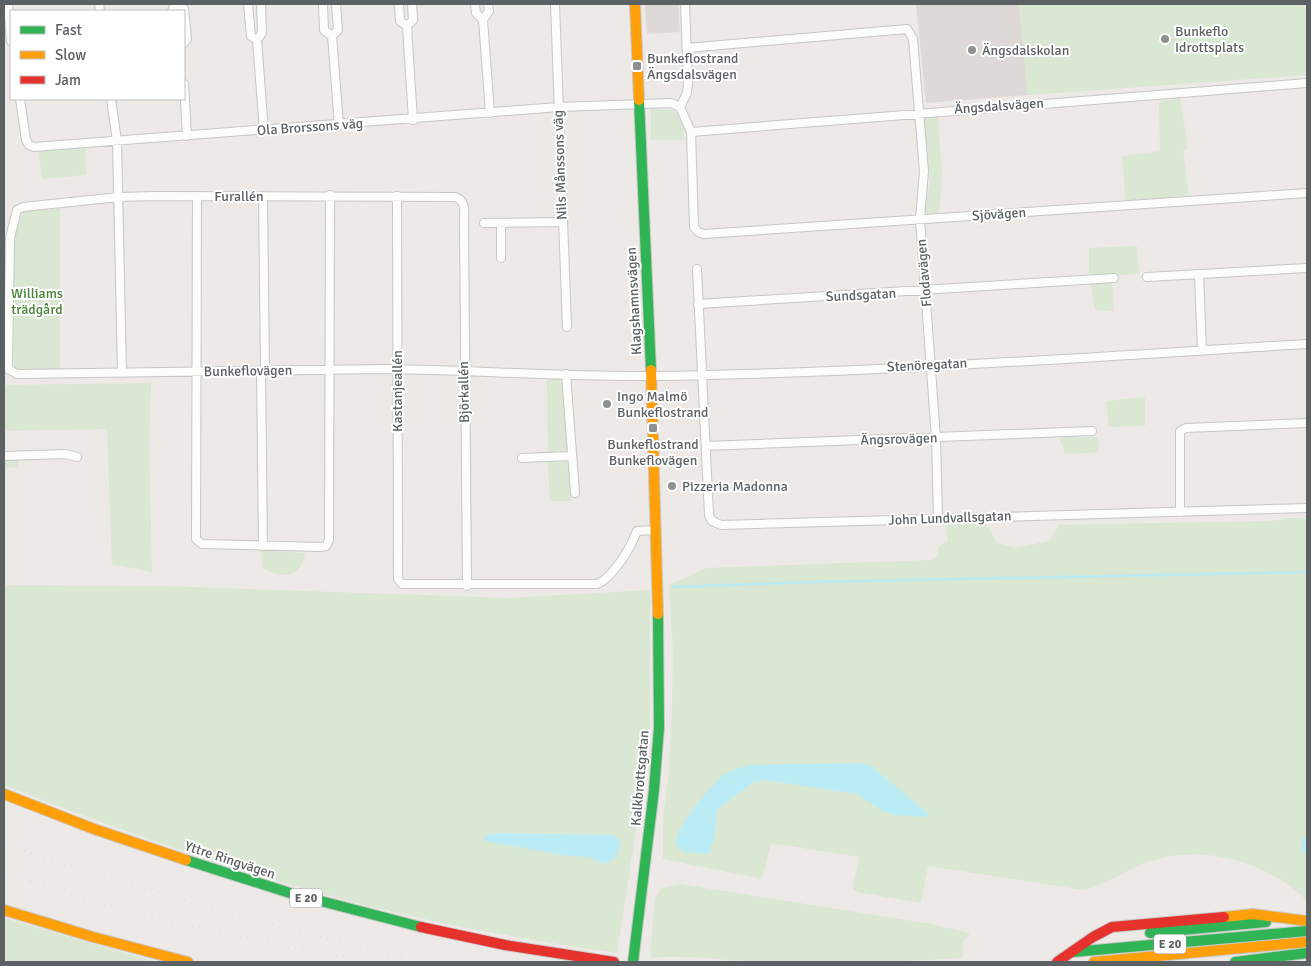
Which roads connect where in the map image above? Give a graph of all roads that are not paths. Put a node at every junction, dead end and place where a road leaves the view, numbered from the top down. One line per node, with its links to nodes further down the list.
1 (8, 4): 18 (street)
2 (248, 4): 20 (street)
3 (260, 4): 20 (street)
4 (323, 4): 19 (street)
5 (336, 4): 19 (street)
6 (399, 4): 17 (street)
7 (412, 4): 17 (street)
8 (475, 4): 16 (street)
9 (488, 4): 16 (street)
10 (555, 4): 29 (street, Nils Månssons väg)
11 (635, 4): 27 (main road, Klagshamnsvägen)
12 (685, 4): 22 (street)
13 (172, 10): 14 (street)
14 (184, 10)
15 (185, 19): 21 (street)
16 (483, 20): 31 (street)
17 (407, 26): 32 (street)
18 (10, 29)
19 (332, 36): 33 (street)
20 (257, 40): 34 (street)
21 (185, 42)
22 (687, 48): 28 (street); 30 (street, Flodavägen)
23 (1307, 83): 30 (street, Ängsdalsvägen)
24 (20, 100): 37 (street, Ola Brorssons väg)
25 (111, 100): 37 (street)
26 (185, 100): 36 (street)
27 (638, 103): 28 (street, Ola Brorssons väg); 29 (street, Ola Brorssons väg); 70 (main road, Klagshamnsvägen)
28 (680, 106): 35 (street)
29 (558, 108): 31 (street, Ola Brorssons väg); 47 (street, Nils Månssons väg)
30 (918, 112): 35 (street, Ängsdalsvägen); 46 (street, Flodavägen)
31 (490, 113): 32 (street, Ola Brorssons väg)
32 (413, 120): 33 (street, Ola Brorssons väg)
33 (339, 125): 34 (street, Ola Brorssons väg)
34 (264, 131): 36 (street, Ola Brorssons väg)
35 (691, 132): 46 (street, Sjövägen)
36 (187, 136): 37 (street, Ola Brorssons väg)
37 (117, 141): 43 (street)
38 (1307, 193): 46 (street, Sjövägen)
39 (197, 196): 40 (street, Furallén); 43 (street, Furallén); 65 (street)
40 (263, 196): 41 (street, Furallén); 64 (street)
41 (330, 196): 42 (street, Furallén); 62 (street)
42 (397, 196): 44 (street, Furallén); 63 (street, Kastanjeallén)
43 (119, 197): 45 (street, Furallén); 67 (street)
44 (461, 199): 66 (street, Björkallén)
45 (17, 210): 67 (street, Bunkeflovägen)
46 (920, 219): 56 (street, Flodavägen)
47 (562, 222): 49 (street); 58 (street, Nils Månssons väg)
48 (484, 223): 49 (street)
49 (501, 223): 50 (street)
50 (501, 258)
51 (1307, 268): 53 (street)
52 (697, 269): 57 (street)
53 (1199, 275): 54 (street); 60 (street)
54 (1147, 277)
55 (1114, 278): 56 (street, Sundsgatan)
56 (926, 292): 57 (street, Sundsgatan); 61 (street, Flodavägen)
57 (698, 304): 69 (street)
58 (567, 327)
59 (1307, 344): 60 (street, Stenöregatan)
60 (1202, 350): 61 (street, Stenöregatan)
61 (932, 365): 69 (street, Stenöregatan); 73 (street, Flodavägen)
62 (330, 369): 63 (street, Bunkeflovägen); 64 (street, Bunkeflovägen); 84 (street)
63 (397, 370): 66 (street, Bunkeflovägen); 85 (street, Kastanjeallén)
64 (263, 371): 65 (street, Bunkeflovägen); 84 (street)
65 (197, 372): 67 (street, Bunkeflovägen); 84 (street)
66 (464, 372): 68 (street, Bunkeflovägen); 85 (street, Björkallén)
67 (122, 373)
68 (566, 374): 70 (street, Bunkeflovägen); 76 (street)
69 (703, 375): 70 (street, Stenöregatan); 74 (street)
70 (651, 376): 83 (main road, Klagshamnsvägen)
71 (1307, 423): 81 (street)
72 (1092, 432): 73 (street, Ängsrovägen)
73 (936, 438): 74 (street, Ängsrovägen); 82 (street, Flodavägen)
74 (706, 446): 82 (street, John Lundvallsgatan)
75 (4, 456): 77 (street)
76 (571, 456): 78 (street); 79 (street)
77 (77, 457)
78 (522, 458)
79 (574, 492)
80 (1307, 508): 81 (street, John Lundvallsgatan)
81 (1180, 512): 82 (street, John Lundvallsgatan)
82 (938, 519)
83 (656, 530): 85 (street); 86 (main road, Klagshamnsvägen)
84 (263, 546)
85 (467, 586)
86 (658, 596): 103 (main road, Kalkbrottsgatan)
87 (4, 794): 102 (main road, Yttre Ringvägen / E 20)
88 (4, 910): 101 (main road)
89 (1307, 921): 94 (main road, E 20)
90 (1307, 926): 94 (main road, E 20)
91 (1307, 931): 96 (main road, E 20)
92 (1307, 937): 96 (main road, E 20)
93 (1307, 942): 99 (main road, E 20)
94 (1084, 944): 97 (main road, E 20)
95 (1307, 947): 106 (main road, E 20)
96 (1154, 948): 97 (main road, E 20); 99 (main road, E 20)
97 (1073, 952): 104 (main road, E 20)
98 (1307, 953): 107 (main road)
99 (1138, 958): 105 (main road, E 20)
100 (1307, 959): 108 (main road)
101 (188, 962)
102 (614, 962)
103 (633, 962)
104 (1058, 962)
105 (1094, 962)
106 (1168, 962)
107 (1234, 962)
108 (1283, 962)

